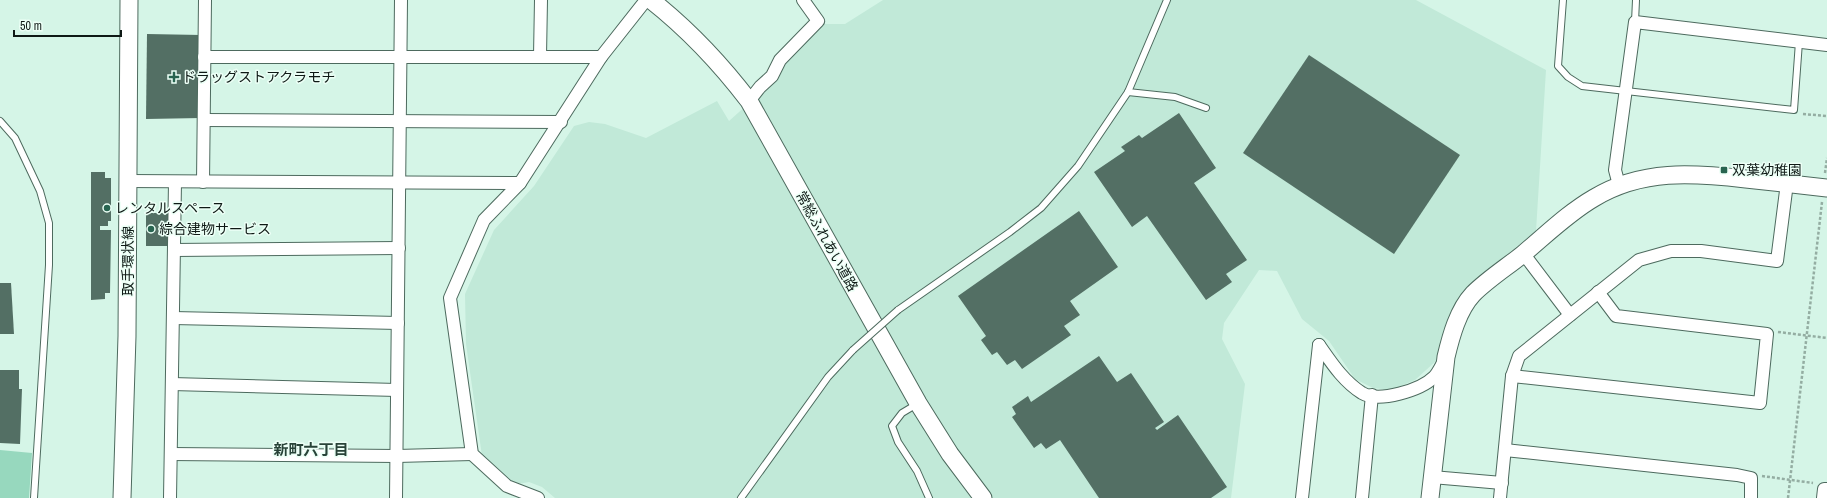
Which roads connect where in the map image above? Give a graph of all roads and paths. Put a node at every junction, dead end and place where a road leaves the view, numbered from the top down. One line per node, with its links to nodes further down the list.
1 (129, 0): 29 (street, 取手環状線)
2 (205, 0): 15 (street)
3 (401, 0): 17 (street)
4 (541, 0): 14 (street)
5 (646, 0): 16 (street)
6 (651, 0): 20 (street, 常総ふれあい道路)
7 (804, 0): 20 (street)
8 (1166, 0): 19 (lane)
9 (1563, 0): 18 (lane)
10 (1636, 0): 11 (lane)
11 (1634, 22): 12 (street); 18 (street)
12 (1799, 42): 13 (street); 18 (lane)
13 (1827, 45)
14 (540, 56): 16 (street); 17 (street)
15 (204, 57): 17 (street); 24 (street)
16 (601, 57): 27 (street)
17 (400, 58): 26 (street)
18 (1626, 91): 35 (street)
19 (1128, 92): 21 (lane); 69 (lane, bridge)
20 (749, 101): 52 (street, 常総ふれあい道路)
21 (1206, 108)
22 (1803, 114): 23 (path)
23 (1827, 116)
24 (204, 120): 26 (street); 31 (street)
25 (0, 121): 64 (lane)
26 (400, 121): 27 (street); 33 (street)
27 (560, 122): 34 (street)
28 (1827, 158): 36 (path)
29 (128, 181): 30 (street); 65 (street, 取手環状線)
30 (175, 182): 31 (street); 38 (street)
31 (203, 182): 33 (street)
32 (1787, 183): 35 (street); 36 (street); 40 (street)
33 (399, 184): 34 (street); 37 (street)
34 (520, 184): 55 (street)
35 (1619, 185): 39 (street)
36 (1825, 188): 45 (path)
37 (399, 248): 38 (street); 43 (street)
38 (174, 250): 42 (street)
39 (1523, 253): 41 (street); 47 (street)
40 (1598, 292): 41 (street); 48 (street)
41 (1570, 315): 48 (street)
42 (173, 318): 43 (street); 49 (street)
43 (398, 323): 50 (street)
44 (1778, 332): 45 (path)
45 (1806, 336): 46 (path); 59 (path)
46 (1827, 338)
47 (1446, 357): 51 (street); 58 (street)
48 (1512, 376): 53 (street)
49 (172, 384): 50 (street); 54 (street)
50 (397, 390): 56 (street)
51 (1372, 395): 72 (street); 73 (street)
52 (918, 403): 70 (lane); 71 (street, 常総ふれあい道路)
53 (1505, 450): 60 (street); 76 (street)
54 (171, 454): 56 (street); 66 (street)
55 (472, 454): 56 (street); 63 (street)
56 (397, 456): 67 (street)
57 (1760, 476): 59 (path)
58 (1432, 477): 60 (street); 74 (street)
59 (1790, 480): 61 (path); 77 (path)
60 (1502, 483): 75 (street)
61 (1813, 483)
62 (1827, 489): 78 (street)
63 (508, 492): 68 (street)
64 (34, 498)
65 (122, 498)
66 (170, 498)
67 (396, 498)
68 (538, 498)
69 (740, 498)
70 (929, 498)
71 (983, 498)
72 (1302, 498)
73 (1362, 498)
74 (1430, 498)
75 (1500, 498)
76 (1750, 498)
77 (1788, 498)
78 (1823, 498)

